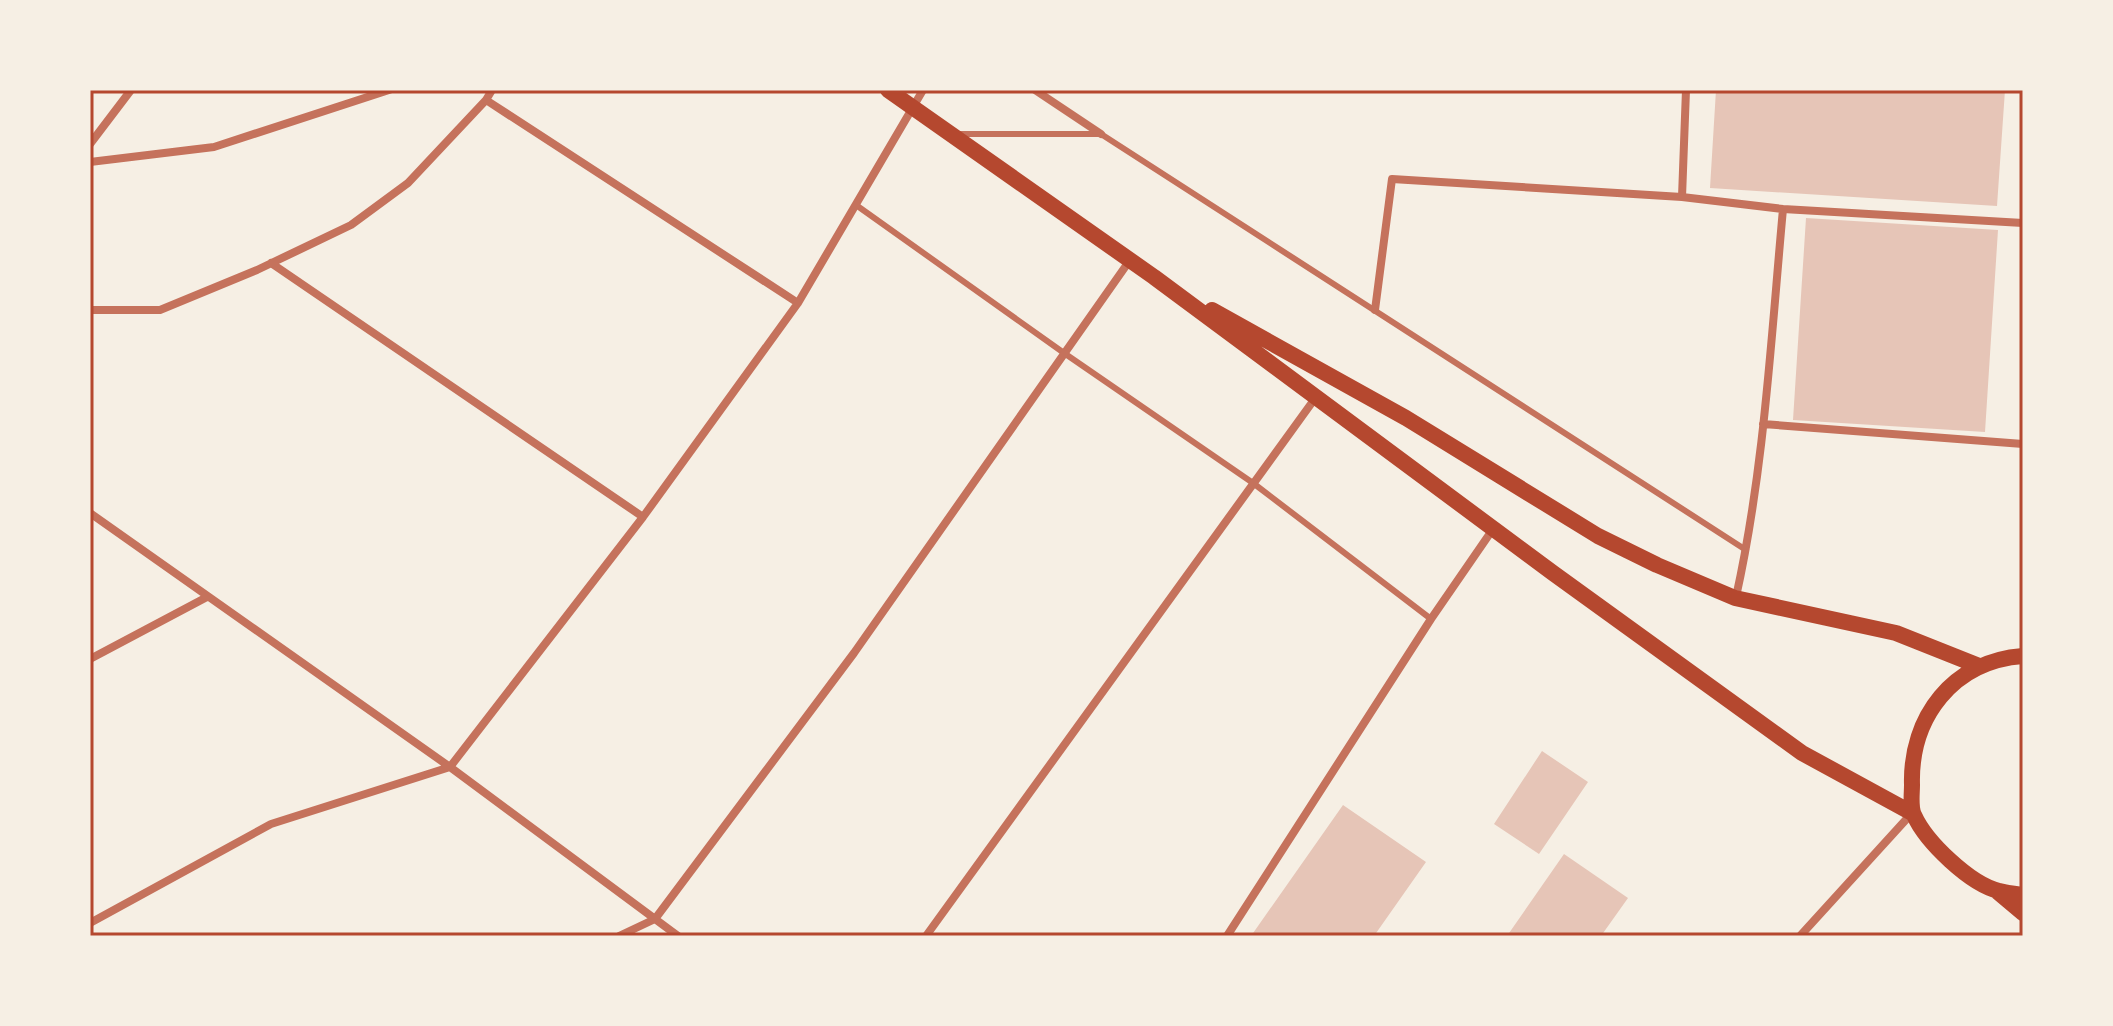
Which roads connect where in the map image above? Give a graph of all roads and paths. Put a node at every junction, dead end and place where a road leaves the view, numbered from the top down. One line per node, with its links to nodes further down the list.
1 (131, 90): 12 (street)
2 (389, 90): 13 (street)
3 (492, 90): 8 (street)
4 (888, 90): 9 (main road)
5 (923, 90): 9 (street)
6 (1035, 90): 11 (street)
7 (1686, 90): 14 (street)
8 (486, 100): 19 (street); 21 (street)
9 (912, 107): 10 (main road); 15 (street)
10 (948, 134): 11 (lane); 18 (main road)
11 (1101, 134): 23 (lane)
12 (90, 144)
13 (90, 162)
14 (1682, 197): 16 (street); 23 (street)
15 (856, 205): 21 (street); 24 (lane)
16 (1783, 209): 17 (street); 26 (street)
17 (2023, 223)
18 (1130, 260): 20 (main road); 24 (street)
19 (271, 263): 22 (street); 30 (street)
20 (1154, 277): 25 (main road); 34 (main road)
21 (798, 303): 30 (street)
22 (90, 310)
23 (1375, 310): 32 (lane)
24 (1064, 353): 28 (lane); 44 (street)
25 (1316, 397): 28 (street); 31 (main road)
26 (1763, 424): 27 (street); 32 (street)
27 (2023, 444)
28 (1253, 483): 35 (lane); 48 (street)
29 (90, 513): 33 (street)
30 (643, 517): 39 (street)
31 (1493, 529): 35 (street); 40 (main road)
32 (1746, 550): 34 (street)
33 (207, 597): 37 (street); 39 (street)
34 (1735, 598): 38 (main road)
35 (1431, 619): 49 (street)
36 (2023, 656): 38 (main road)
37 (90, 659)
38 (1979, 666): 40 (main road)
39 (450, 767): 44 (street); 45 (street)
40 (1912, 813): 41 (main road); 50 (street)
41 (1997, 891): 42 (main road); 43 (main road)
42 (2023, 895)
43 (2023, 913)
44 (655, 919): 46 (street); 47 (street)
45 (90, 923)
46 (619, 936)
47 (678, 936)
48 (926, 936)
49 (1227, 936)
50 (1800, 936)

